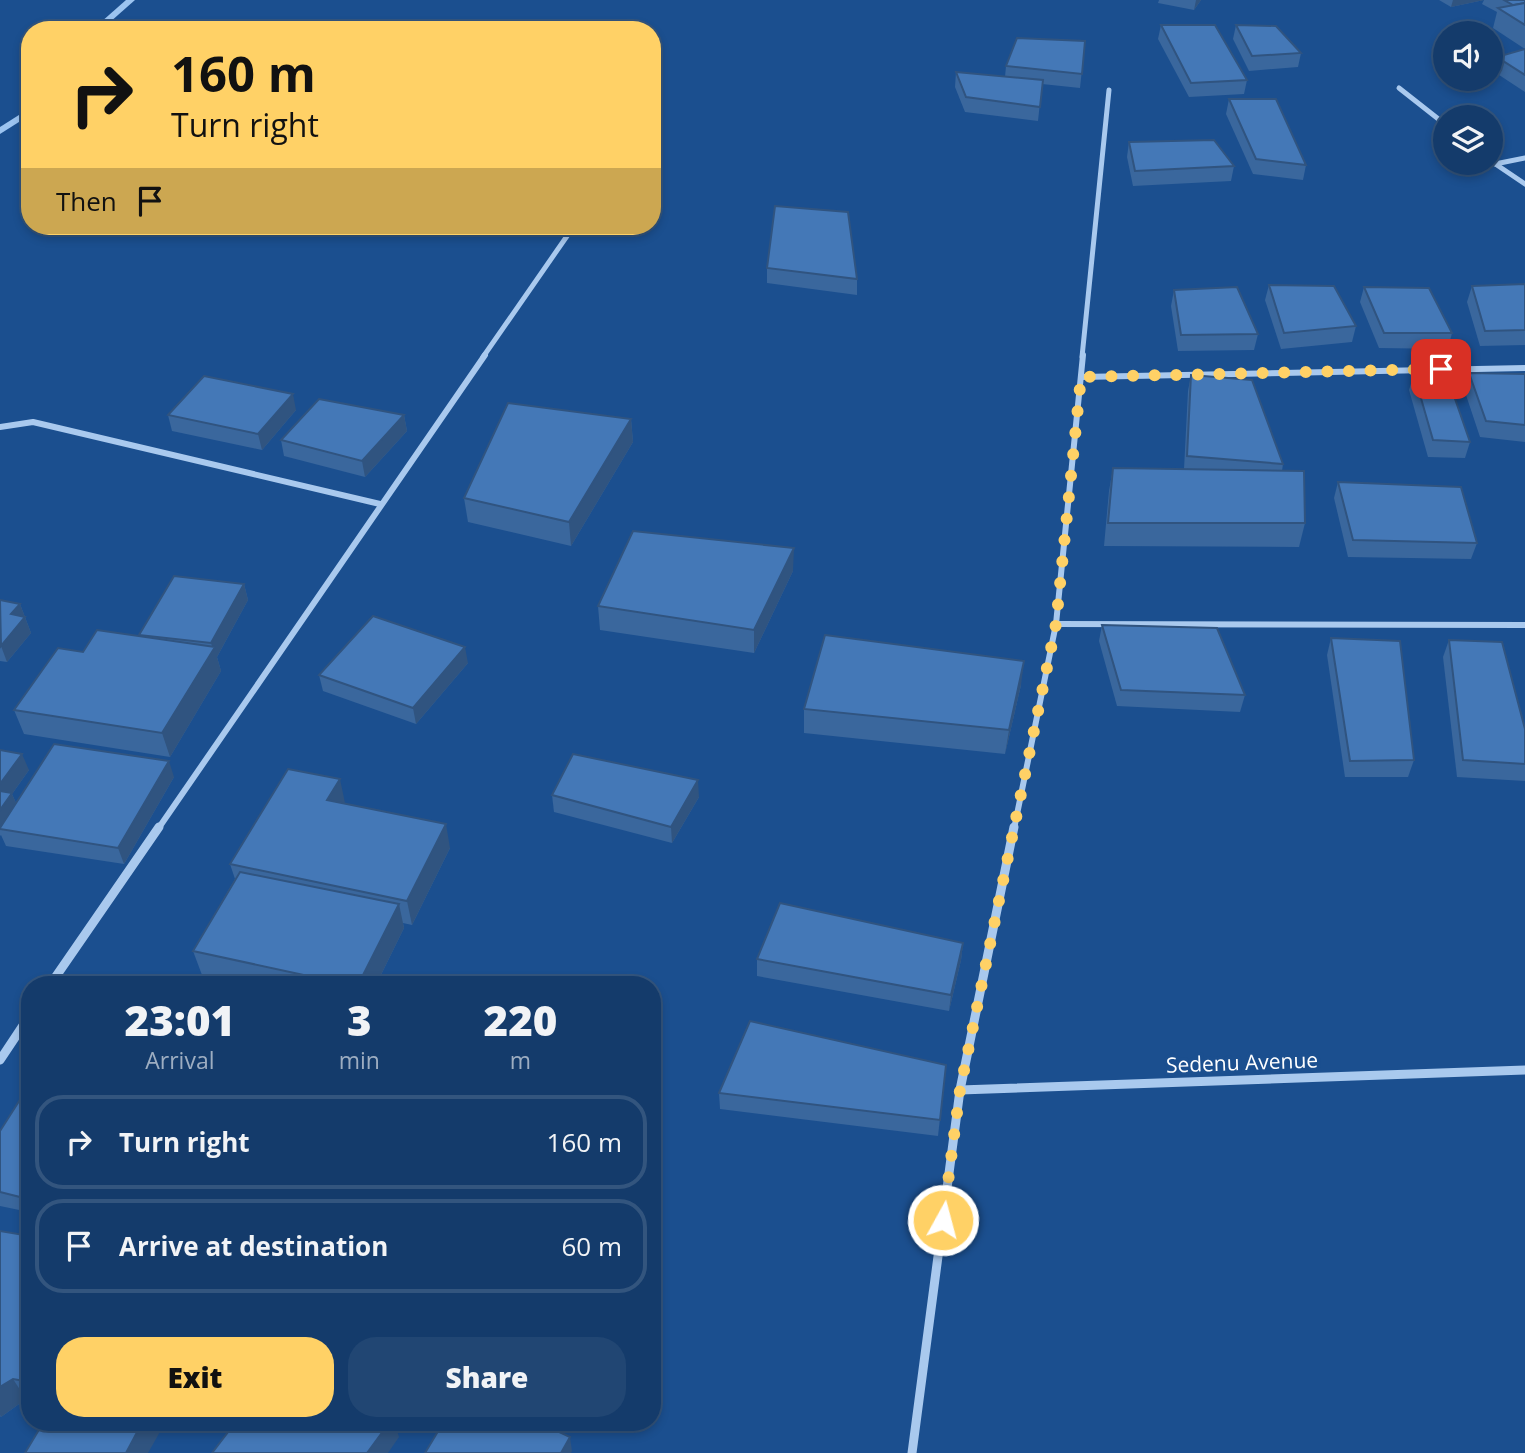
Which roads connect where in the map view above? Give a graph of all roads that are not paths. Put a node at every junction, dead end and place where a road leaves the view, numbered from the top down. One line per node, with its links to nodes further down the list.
1 (1399, 88): 3 (street)
2 (1109, 90): 10 (street)
3 (1433, 115)
4 (1525, 158): 5 (street)
5 (1503, 161)
6 (1503, 169): 7 (street)
7 (1525, 184)
8 (568, 235): 12 (street)
9 (1525, 368): 10 (street)
10 (1081, 377): 13 (street)
11 (0, 426): 12 (street)
12 (380, 504): 15 (street)
13 (1056, 624): 14 (street); 19 (street)
14 (1525, 625)
15 (56, 976)
16 (21, 1028): 17 (street)
17 (0, 1060)
18 (1525, 1070): 19 (street, Sedenu Avenue)
19 (960, 1090): 20 (street)
20 (912, 1453)

